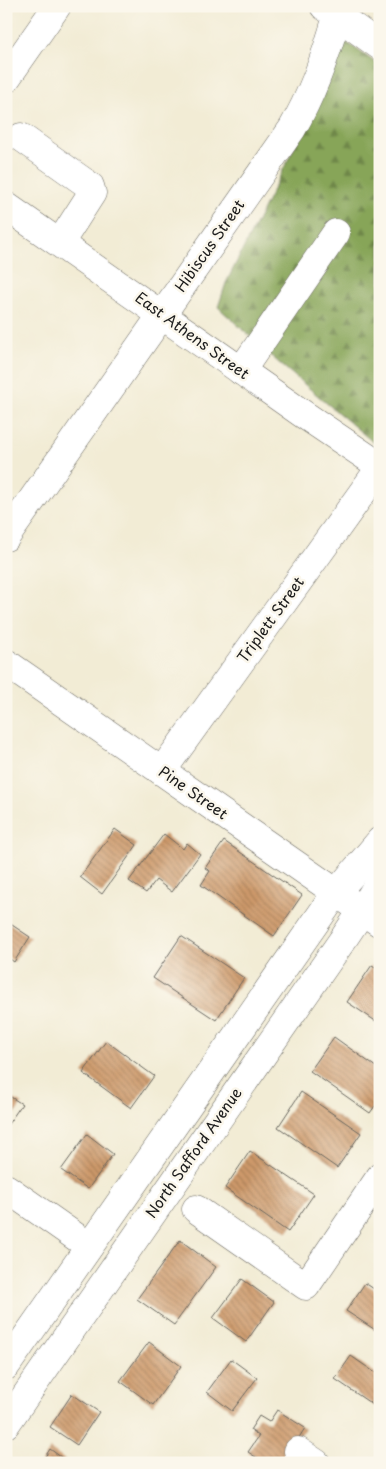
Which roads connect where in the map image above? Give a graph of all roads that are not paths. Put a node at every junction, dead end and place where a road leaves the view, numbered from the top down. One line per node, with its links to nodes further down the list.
1 (57, 6): 4 (street)
2 (330, 11): 3 (street); 9 (street, Hibiscus Street)
3 (380, 46)
4 (6, 80)
5 (21, 137): 8 (street)
6 (6, 206): 8 (street, East Athens Street)
7 (336, 233): 10 (street)
8 (60, 243): 9 (street, East Athens Street)
9 (162, 314): 10 (street, East Athens Street); 12 (street, Hibiscus Street)
10 (240, 371): 11 (street, East Athens Street)
11 (380, 467): 14 (street, Triplett Street)
12 (6, 537)
13 (6, 663): 14 (street, Pine Street)
14 (162, 771): 17 (street, Pine Street)
15 (380, 841): 17 (street)
16 (380, 880): 18 (street, North Safford Avenue)
17 (336, 893): 18 (street, Pine Street); 22 (street)
18 (371, 917): 24 (street, North Safford Avenue)
19 (380, 1177): 21 (street)
20 (6, 1188): 22 (street)
21 (196, 1210)
22 (89, 1246): 23 (street)
23 (6, 1366)
24 (6, 1424)

